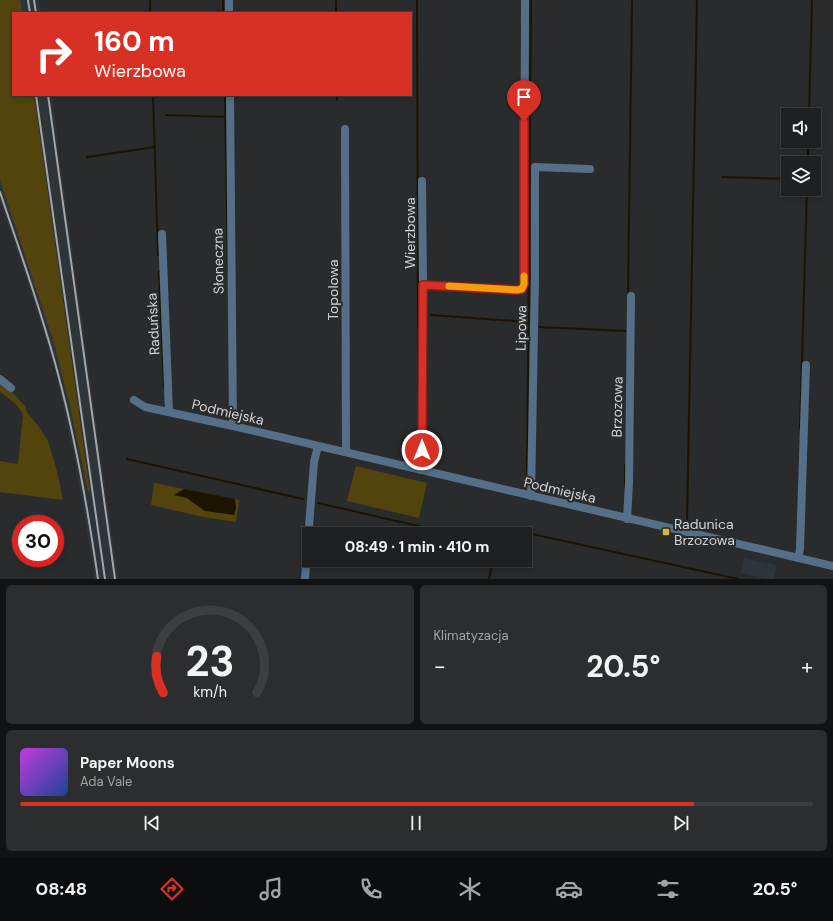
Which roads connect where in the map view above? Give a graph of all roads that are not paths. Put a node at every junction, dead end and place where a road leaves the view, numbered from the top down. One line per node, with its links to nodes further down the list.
1 (229, 0): 3 (street)
2 (525, 0): 9 (street, Wierzbowa)
3 (229, 12)
4 (230, 96): 16 (street, Słoneczna)
5 (345, 129): 18 (street, Topolowa)
6 (590, 169): 20 (street, Lipowa)
7 (422, 181): 9 (street, Wierzbowa)
8 (162, 234): 15 (street, Raduńska)
9 (423, 285): 19 (street, Wierzbowa)
10 (631, 296): 21 (street, Brzozowa)
11 (806, 365): 22 (street)
12 (0, 379): 13 (street)
13 (11, 388)
14 (134, 400): 15 (street, Podmiejska)
15 (169, 412): 16 (street, Podmiejska)
16 (233, 426): 17 (street, Podmiejska)
17 (318, 446): 18 (street, Podmiejska); 24 (street)
18 (346, 452): 19 (street, Podmiejska)
19 (421, 470): 20 (street, Podmiejska)
20 (531, 496): 21 (street, Podmiejska)
21 (628, 519): 22 (street, Podmiejska)
22 (798, 558): 23 (street, Podmiejska)
23 (833, 566)
24 (305, 579)

